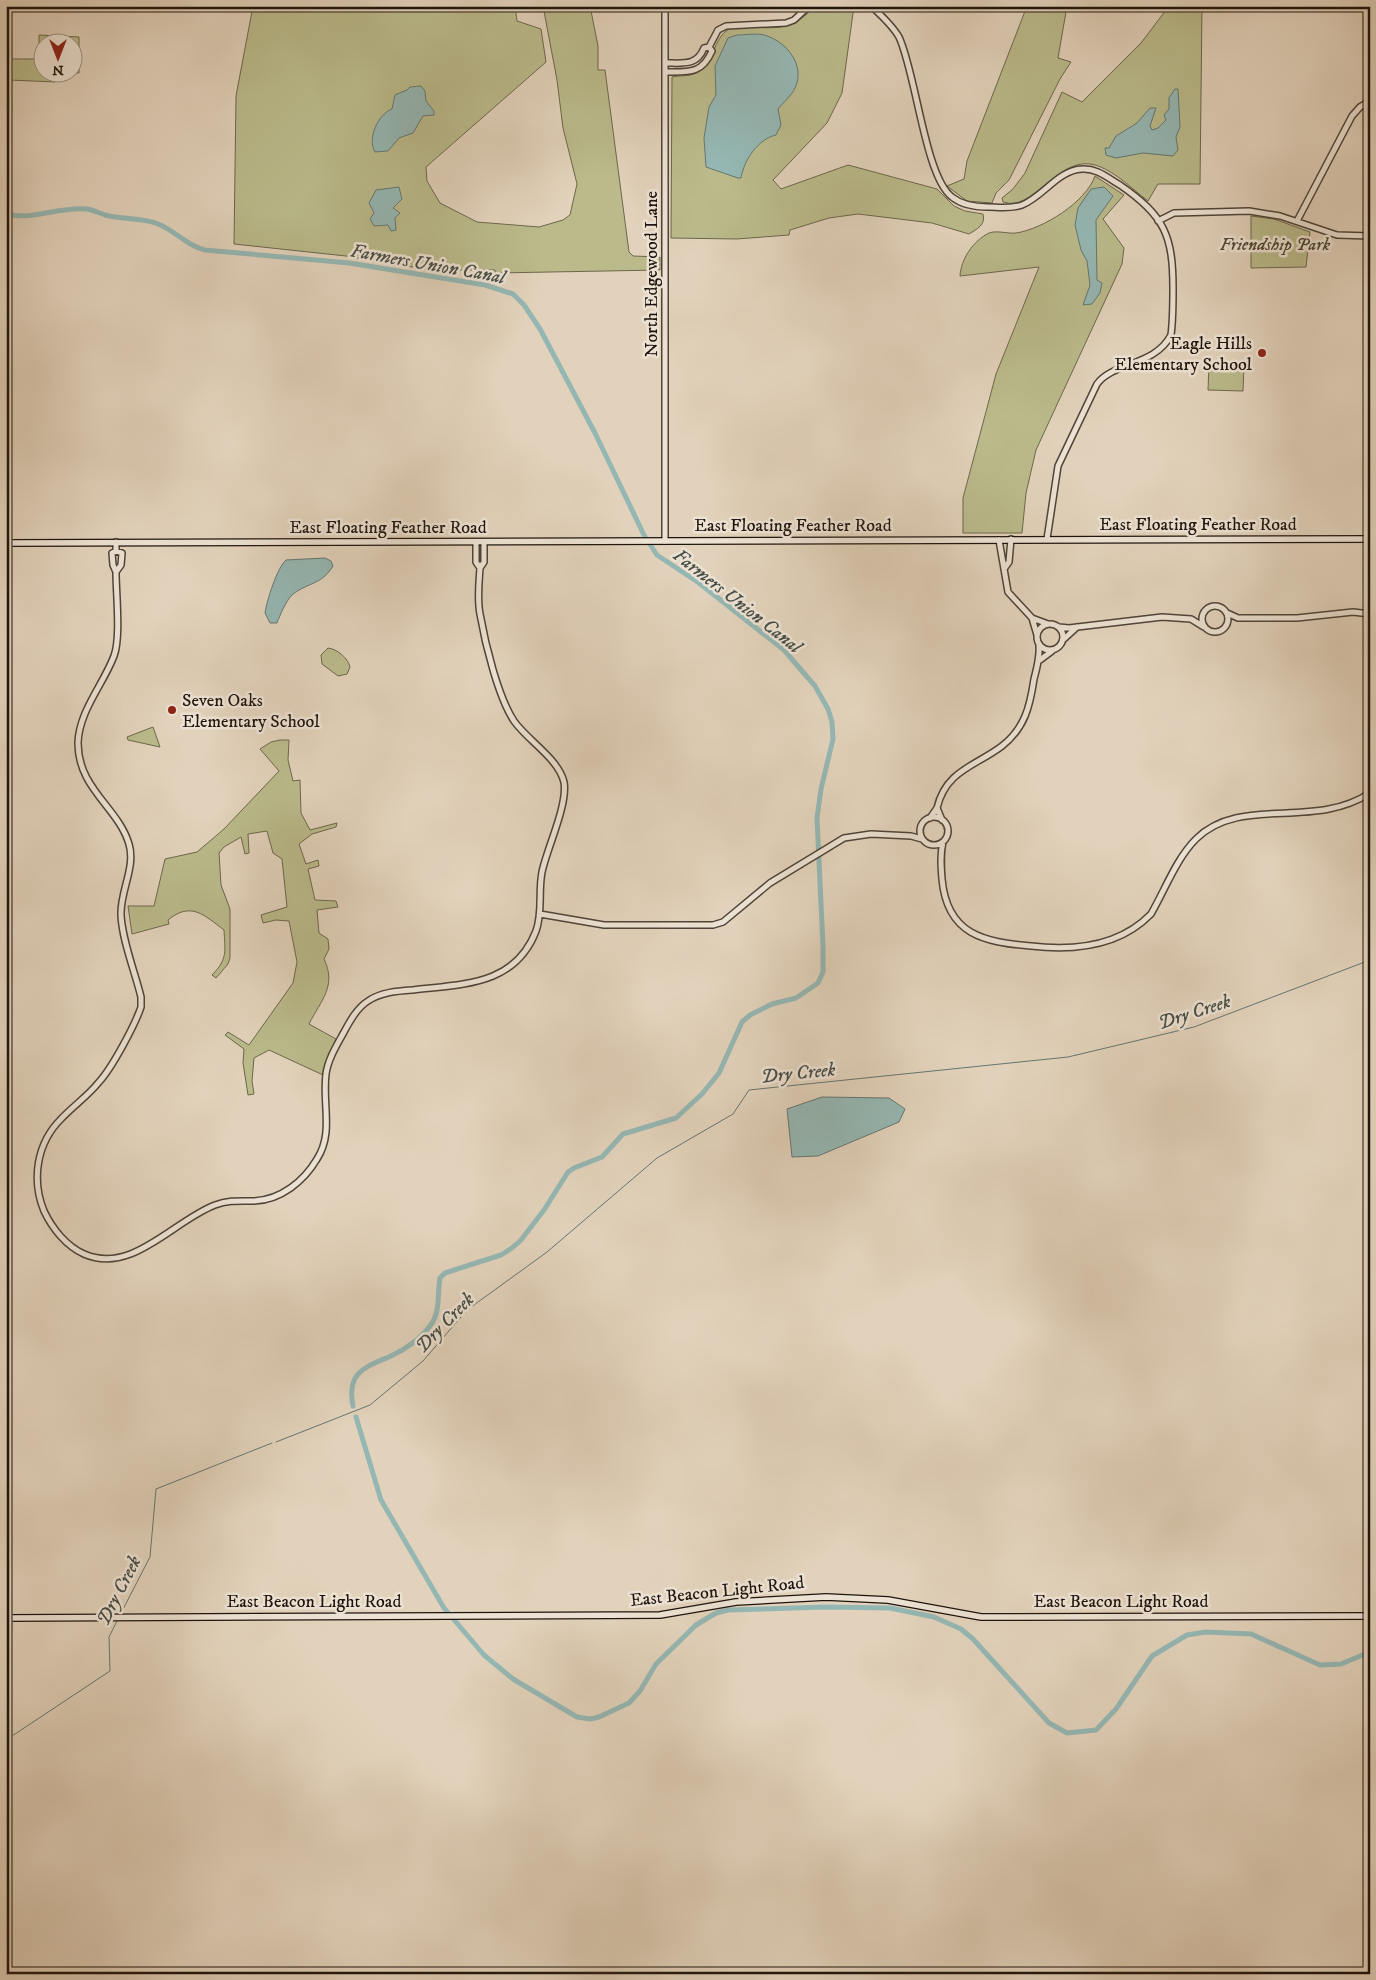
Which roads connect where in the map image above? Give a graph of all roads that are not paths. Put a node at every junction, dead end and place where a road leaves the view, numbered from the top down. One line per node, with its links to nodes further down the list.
1 (665, 6): 5 (street, North Edgewood Lane)
2 (809, 6): 4 (street)
3 (871, 6): 8 (street)
4 (708, 47): 5 (street); 6 (street)
5 (666, 63): 6 (street, North Edgewood Lane)
6 (666, 72): 15 (street, North Edgewood Lane)
7 (1370, 101): 9 (street)
8 (1158, 221): 9 (street); 11 (street)
9 (1297, 221): 10 (street)
10 (1370, 236)
11 (1046, 539): 12 (main road, East Floating Feather Road); 14 (main road, East Floating Feather Road)
12 (1370, 539)
13 (999, 540): 14 (main road, East Floating Feather Road); 15 (main road, East Floating Feather Road); 22 (street)
14 (1011, 540): 22 (street)
15 (663, 541): 18 (main road, East Floating Feather Road)
16 (116, 542): 17 (main road, East Floating Feather Road); 19 (main road, East Floating Feather Road); 20 (street)
17 (476, 542): 18 (main road, East Floating Feather Road); 21 (street)
18 (484, 542): 21 (street)
19 (6, 543)
20 (116, 551): 23 (street); 23 (street)
21 (480, 568): 50 (street)
22 (1004, 569): 27 (street)
23 (116, 572): 50 (street)
24 (1204, 611): 25 (street); 29 (street); 34 (street)
25 (1227, 613): 28 (street); 31 (street)
26 (1370, 614): 28 (street)
27 (1032, 618): 30 (street); 35 (street)
28 (1238, 618): 31 (street)
29 (1191, 619): 33 (street); 34 (street)
30 (1049, 624): 32 (street); 35 (street)
31 (1227, 625): 34 (street)
32 (1059, 627): 33 (street); 36 (street)
33 (1078, 627): 36 (street)
34 (1204, 628)
35 (1037, 635): 37 (street)
36 (1064, 639): 38 (street)
37 (1040, 645): 38 (street); 39 (street)
38 (1052, 651): 39 (street)
39 (1040, 660): 41 (street)
40 (1370, 793): 49 (street)
41 (937, 808): 42 (street); 43 (street)
42 (930, 818): 43 (street); 44 (street)
43 (942, 820): 47 (street)
44 (921, 827): 45 (street); 46 (street)
45 (911, 836): 46 (street); 50 (street)
46 (922, 839): 48 (street)
47 (943, 842): 48 (street); 49 (street)
48 (929, 844): 49 (street)
49 (940, 854)
50 (540, 914)
51 (1370, 1616): 52 (main road, East Beacon Light Road)
52 (6, 1618)

